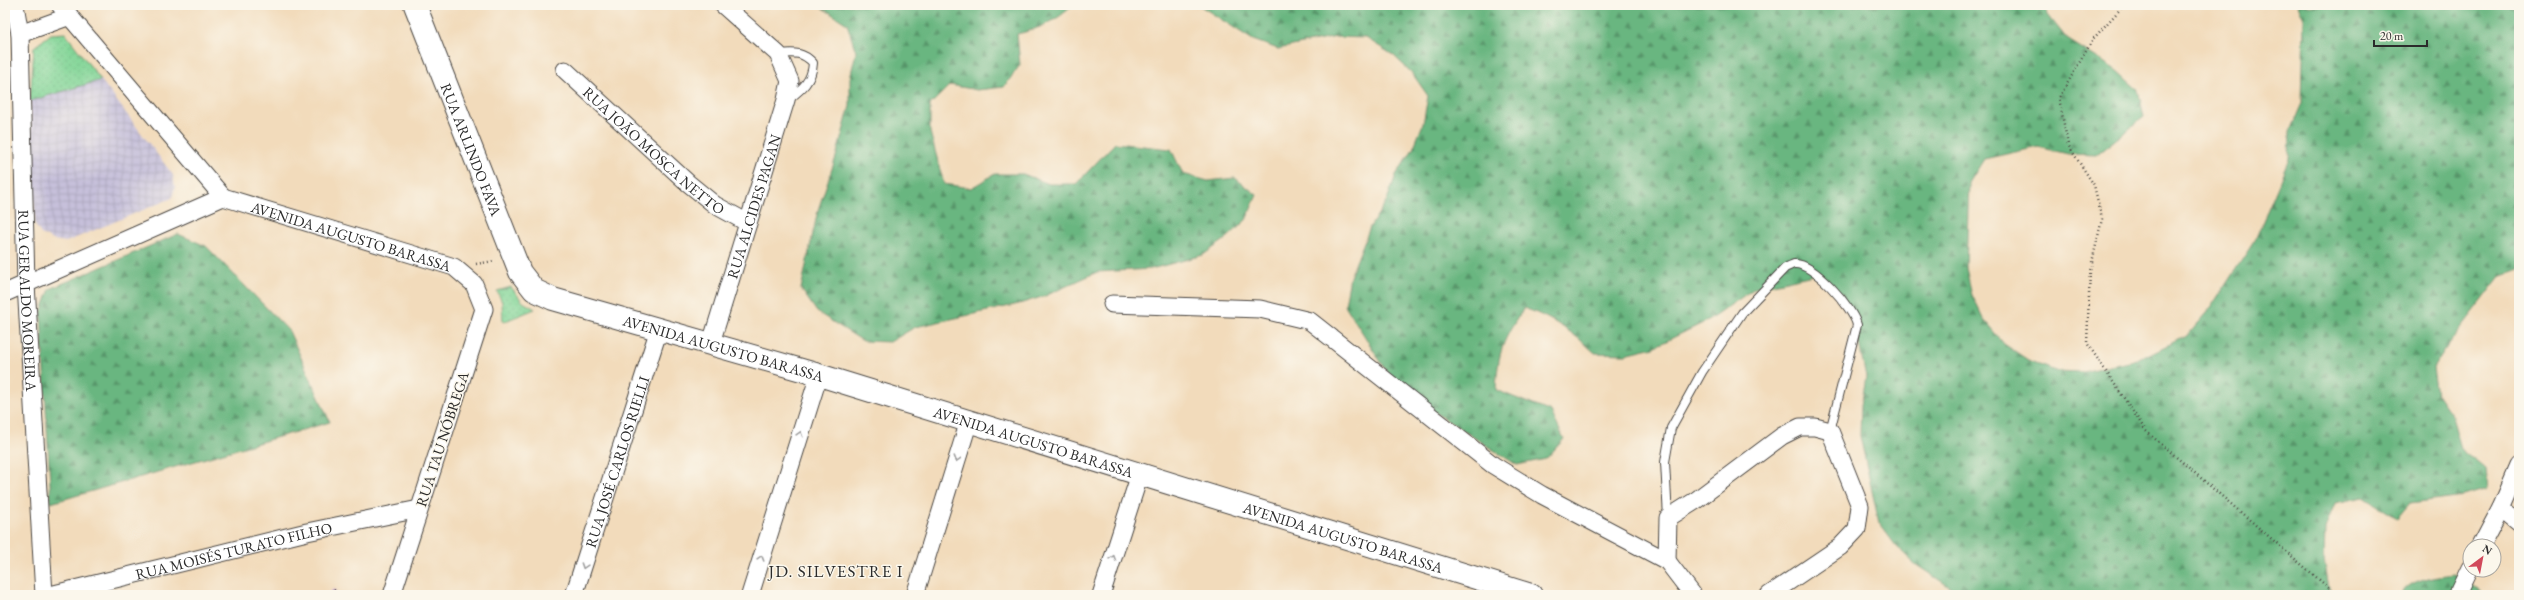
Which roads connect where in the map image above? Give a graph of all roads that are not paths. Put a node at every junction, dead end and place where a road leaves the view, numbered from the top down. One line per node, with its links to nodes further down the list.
1 (15, 5): 5 (street, RUA GERALDO MOREIRA)
2 (723, 5): 6 (street)
3 (421, 9): 13 (street, RUA ARLINDO FAVA)
4 (65, 11): 5 (street); 9 (street)
5 (20, 34): 11 (street, RUA GERALDO MOREIRA)
6 (782, 61): 8 (street, RUA ALCIDES PAGAN); 8 (lane)
7 (565, 70): 10 (street, RUA JOÃO MOSCA NETTO)
8 (786, 100): 10 (street, RUA ALCIDES PAGAN)
9 (223, 197): 11 (street); 12 (street, AVENIDA AUGUSTO BARASSA)
10 (748, 223): 17 (street, RUA ALCIDES PAGAN)
11 (26, 284): 14 (street); 31 (street, RUA GERALDO MOREIRA)
12 (474, 284): 24 (street, RUA TAU NÓBREGA)
13 (534, 290): 16 (street, AVENIDA AUGUSTO BARASSA)
14 (5, 293)
15 (1112, 304): 28 (street)
16 (659, 329): 17 (street, AVENIDA AUGUSTO BARASSA); 34 (street, RUA JOSÉ CARLOS RIELLI, one-way to 34)
17 (711, 343): 18 (street, AVENIDA AUGUSTO BARASSA)
18 (818, 376): 19 (street, AVENIDA AUGUSTO BARASSA); 35 (street, one-way to 18)
19 (969, 421): 22 (street, AVENIDA AUGUSTO BARASSA); 36 (street, one-way to 36)
20 (1830, 431): 25 (street); 25 (lane); 40 (street)
21 (2519, 466): 23 (street)
22 (1140, 474): 37 (street, one-way to 22); 38 (street, AVENIDA AUGUSTO BARASSA)
23 (2501, 508): 26 (street); 27 (street)
24 (419, 509): 32 (street, RUA MOISÉS TURATO FILHO); 33 (street, RUA TAU NÓBREGA)
25 (1668, 518): 28 (street)
26 (2519, 524)
27 (2485, 538)
28 (1667, 561): 39 (street)
29 (2465, 578): 30 (street)
30 (2459, 591)
31 (44, 595)
32 (50, 595)
33 (392, 595)
34 (574, 595)
35 (750, 595)
36 (915, 595)
37 (1101, 595)
38 (1532, 595)
39 (1693, 595)
40 (1769, 595)

